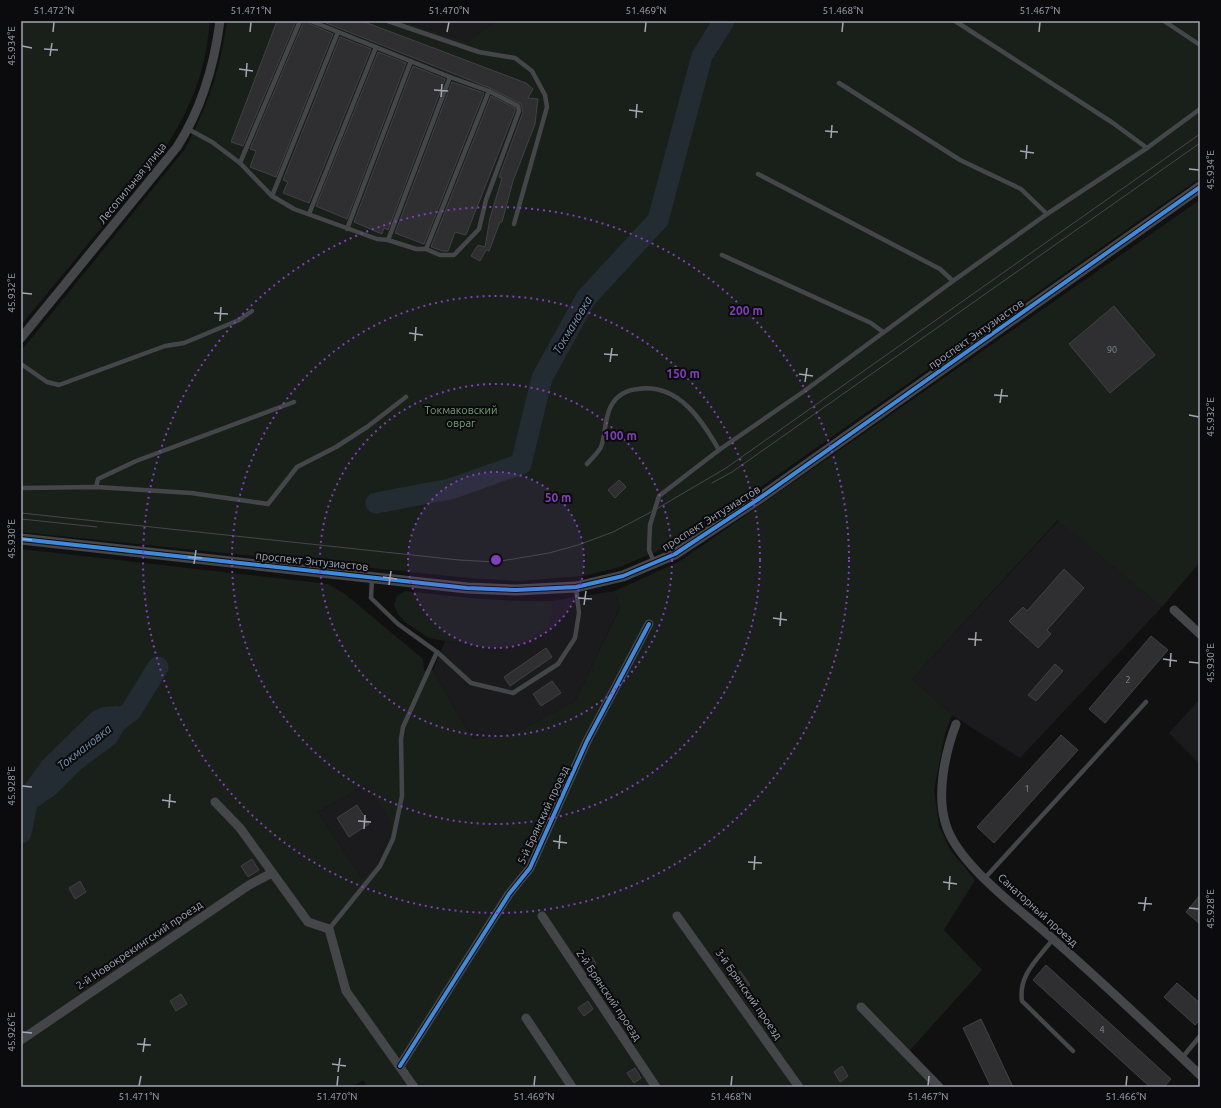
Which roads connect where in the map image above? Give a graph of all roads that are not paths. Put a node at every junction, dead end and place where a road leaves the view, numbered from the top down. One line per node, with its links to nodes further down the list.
1 (220, 21): 15 (street, Лесопильная улица)
2 (300, 21): 17 (lane)
3 (311, 21): 7 (lane)
4 (388, 21): 23 (lane)
5 (955, 21): 16 (lane)
6 (1164, 21): 8 (lane)
7 (338, 32): 9 (lane); 20 (lane)
8 (1200, 45)
9 (376, 47): 10 (lane); 21 (lane)
10 (411, 61): 11 (lane); 24 (lane)
11 (450, 77): 13 (lane); 25 (lane)
12 (839, 83): 22 (lane)
13 (489, 91): 26 (lane); 26 (lane)
14 (1200, 109): 16 (lane)
15 (188, 129): 17 (lane); 31 (street, Лесопильная улица)
16 (1147, 148): 22 (lane)
17 (240, 163): 20 (lane)
18 (758, 174): 28 (lane)
19 (1200, 187): 40 (street, проспект Энтузиастов)
20 (272, 196): 21 (lane)
21 (309, 214): 24 (lane)
22 (1048, 214): 28 (lane)
23 (514, 224)
24 (347, 229): 25 (lane)
25 (388, 240): 26 (lane)
26 (426, 249)
27 (722, 255): 30 (lane)
28 (953, 281): 30 (lane)
29 (252, 311): 32 (lane)
30 (883, 332): 35 (lane)
31 (21, 338)
32 (21, 364)
33 (406, 397): 37 (lane)
34 (294, 402): 37 (lane)
35 (719, 450): 36 (lane); 40 (lane)
36 (587, 464)
37 (96, 487): 38 (lane)
38 (21, 488)
39 (21, 539): 41 (street, проспект Энтузиастов)
40 (654, 563): 42 (street, проспект Энтузиастов)
41 (372, 576): 42 (street, проспект Энтузиастов); 46 (lane)
42 (576, 587): 46 (lane)
43 (1174, 610): 45 (street)
44 (649, 624): 62 (street, 5-й Брянский проезд)
45 (1200, 634)
46 (437, 652): 54 (lane)
47 (1146, 702): 51 (lane)
48 (956, 724): 51 (street, Санаторный проезд)
49 (216, 802): 50 (street)
50 (272, 873): 54 (street); 59 (street, 2-й Новокрекингский проезд)
51 (984, 878): 55 (street, Санаторный проезд)
52 (542, 916): 66 (street, 2-й Брянский проезд)
53 (678, 916): 67 (street, 3-й Брянский проезд)
54 (329, 929): 62 (street)
55 (1054, 939): 60 (lane); 61 (street, Санаторный проезд)
56 (861, 1007): 68 (street)
57 (526, 1018): 65 (street)
58 (1200, 1036): 61 (lane)
59 (21, 1040)
60 (1073, 1051)
61 (1182, 1058): 63 (street, Санаторный проезд)
62 (400, 1066): 64 (street)
63 (1200, 1075)
64 (414, 1087)
65 (572, 1087)
66 (656, 1087)
67 (799, 1087)
68 (939, 1087)

